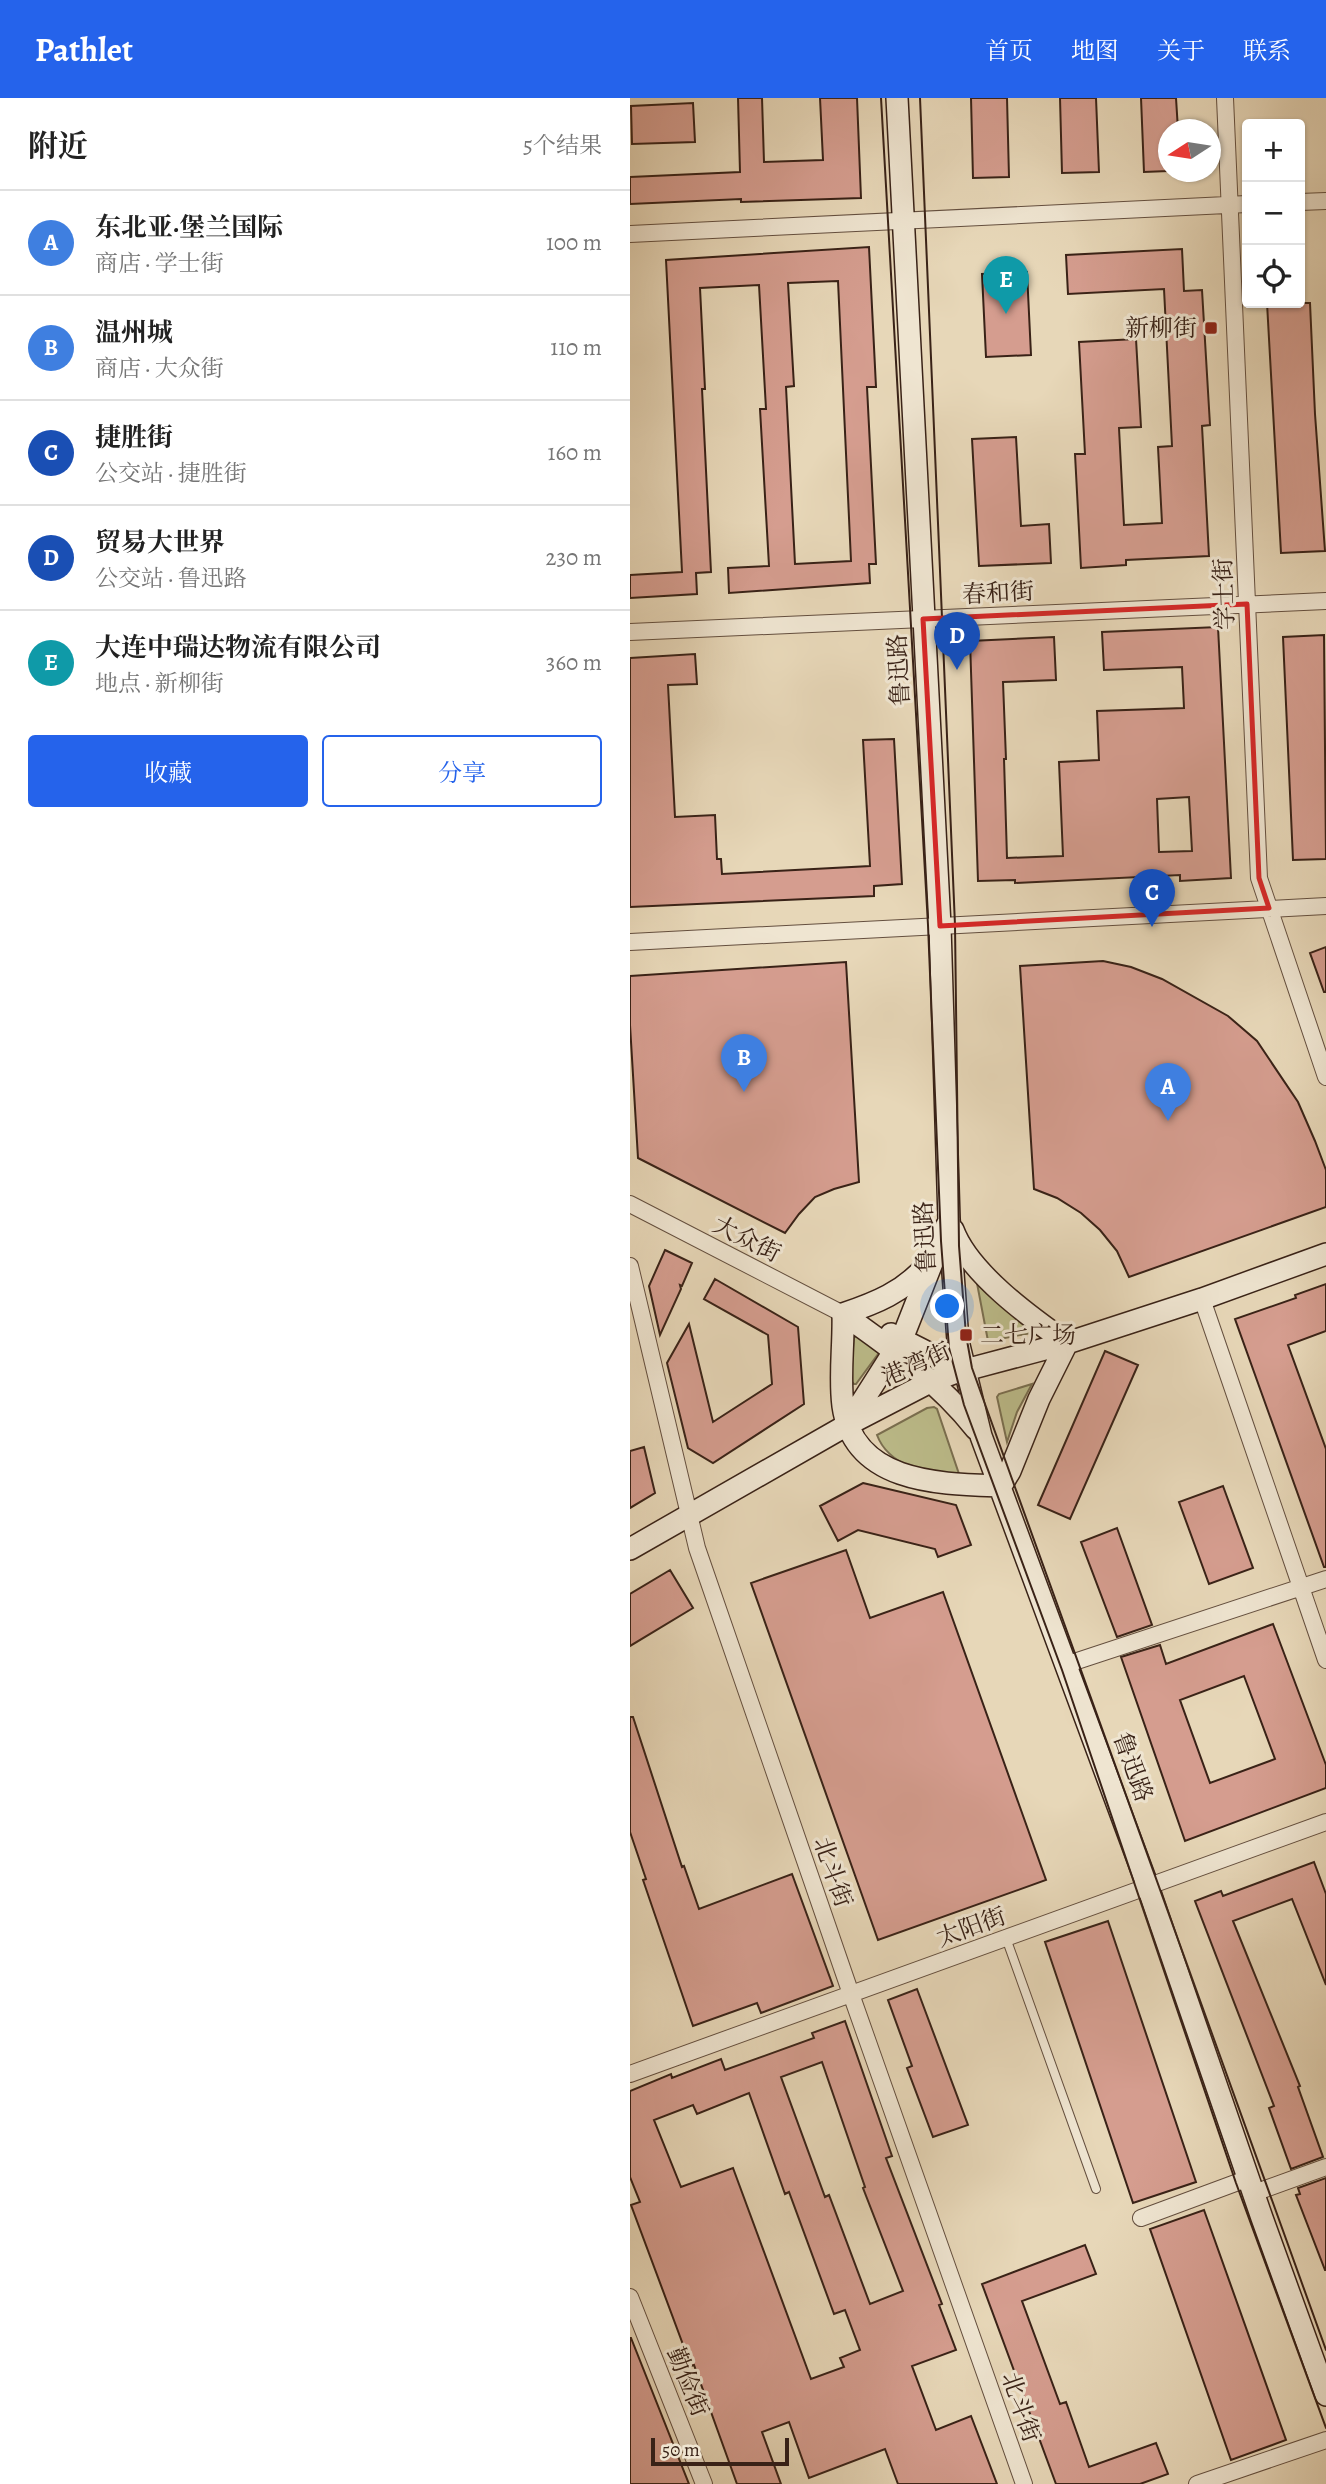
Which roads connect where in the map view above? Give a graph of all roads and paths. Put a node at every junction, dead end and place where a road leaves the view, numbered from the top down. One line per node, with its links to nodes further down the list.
1 (897, 98): 7 (main road, 鲁迅路)
2 (1225, 98): 5 (street, 学士街)
3 (1326, 201): 4 (street)
4 (1305, 202)
5 (1230, 205): 6 (street); 7 (street); 10 (street, 学士街)
6 (1242, 205)
7 (902, 221): 8 (street); 11 (main road, 鲁迅路)
8 (630, 234)
9 (1326, 601): 10 (street, 春和街)
10 (1247, 604): 11 (street, 春和街); 14 (street, 学士街)
11 (923, 619): 12 (street, 春和街); 15 (main road, 鲁迅路)
12 (630, 632)
13 (1326, 905): 14 (street)
14 (1269, 908): 15 (street); 17 (street, 学士街)
15 (940, 926): 16 (street); 19 (main road, 鲁迅路)
16 (630, 942)
17 (1326, 1077)
18 (630, 1204): 24 (street, 大众街)
19 (949, 1219): 21 (main road); 25 (main road); 27 (main road, 鲁迅路)
20 (1326, 1254): 23 (main road, 港湾街)
21 (935, 1256): 24 (main road); 26 (main road)
22 (630, 1266): 32 (street, 北斗街)
23 (1202, 1300): 25 (main road, 港湾街); 35 (street)
24 (843, 1314): 26 (main road); 29 (main road)
25 (1067, 1343): 27 (main road, 港湾街); 31 (main road)
26 (898, 1346): 27 (main road); 28 (main road); 29 (main road)
27 (964, 1371): 28 (main road, 港湾街); 30 (main road, 鲁迅路)
28 (930, 1382): 29 (main road, 港湾街); 30 (main road)
29 (847, 1425): 31 (main road); 32 (main road, 港湾街)
30 (981, 1436): 31 (main road, 鲁迅路)
31 (1001, 1486): 37 (main road, 鲁迅路)
32 (690, 1515): 33 (main road, 港湾街); 41 (street, 北斗街)
33 (630, 1549)
34 (1326, 1579): 35 (street)
35 (1300, 1588): 36 (street); 37 (street)
36 (1326, 1660)
37 (1068, 1664): 39 (main road, 鲁迅路)
38 (1324, 1828): 39 (street, 太阳街)
39 (1148, 1887): 40 (street, 太阳街); 44 (main road, 鲁迅路)
40 (1006, 1938): 41 (street, 太阳街); 45 (lane)
41 (851, 1994): 42 (street, 太阳街); 51 (street, 北斗街)
42 (630, 2074)
43 (1326, 2167): 44 (street)
44 (1251, 2186): 46 (street); 48 (main road, 鲁迅路)
45 (1096, 2189)
46 (1141, 2218)
47 (630, 2297): 50 (street, 勤俭街)
48 (1326, 2395)
49 (1326, 2440): 52 (street)
50 (704, 2484)
51 (1024, 2484)
52 (1197, 2484)

